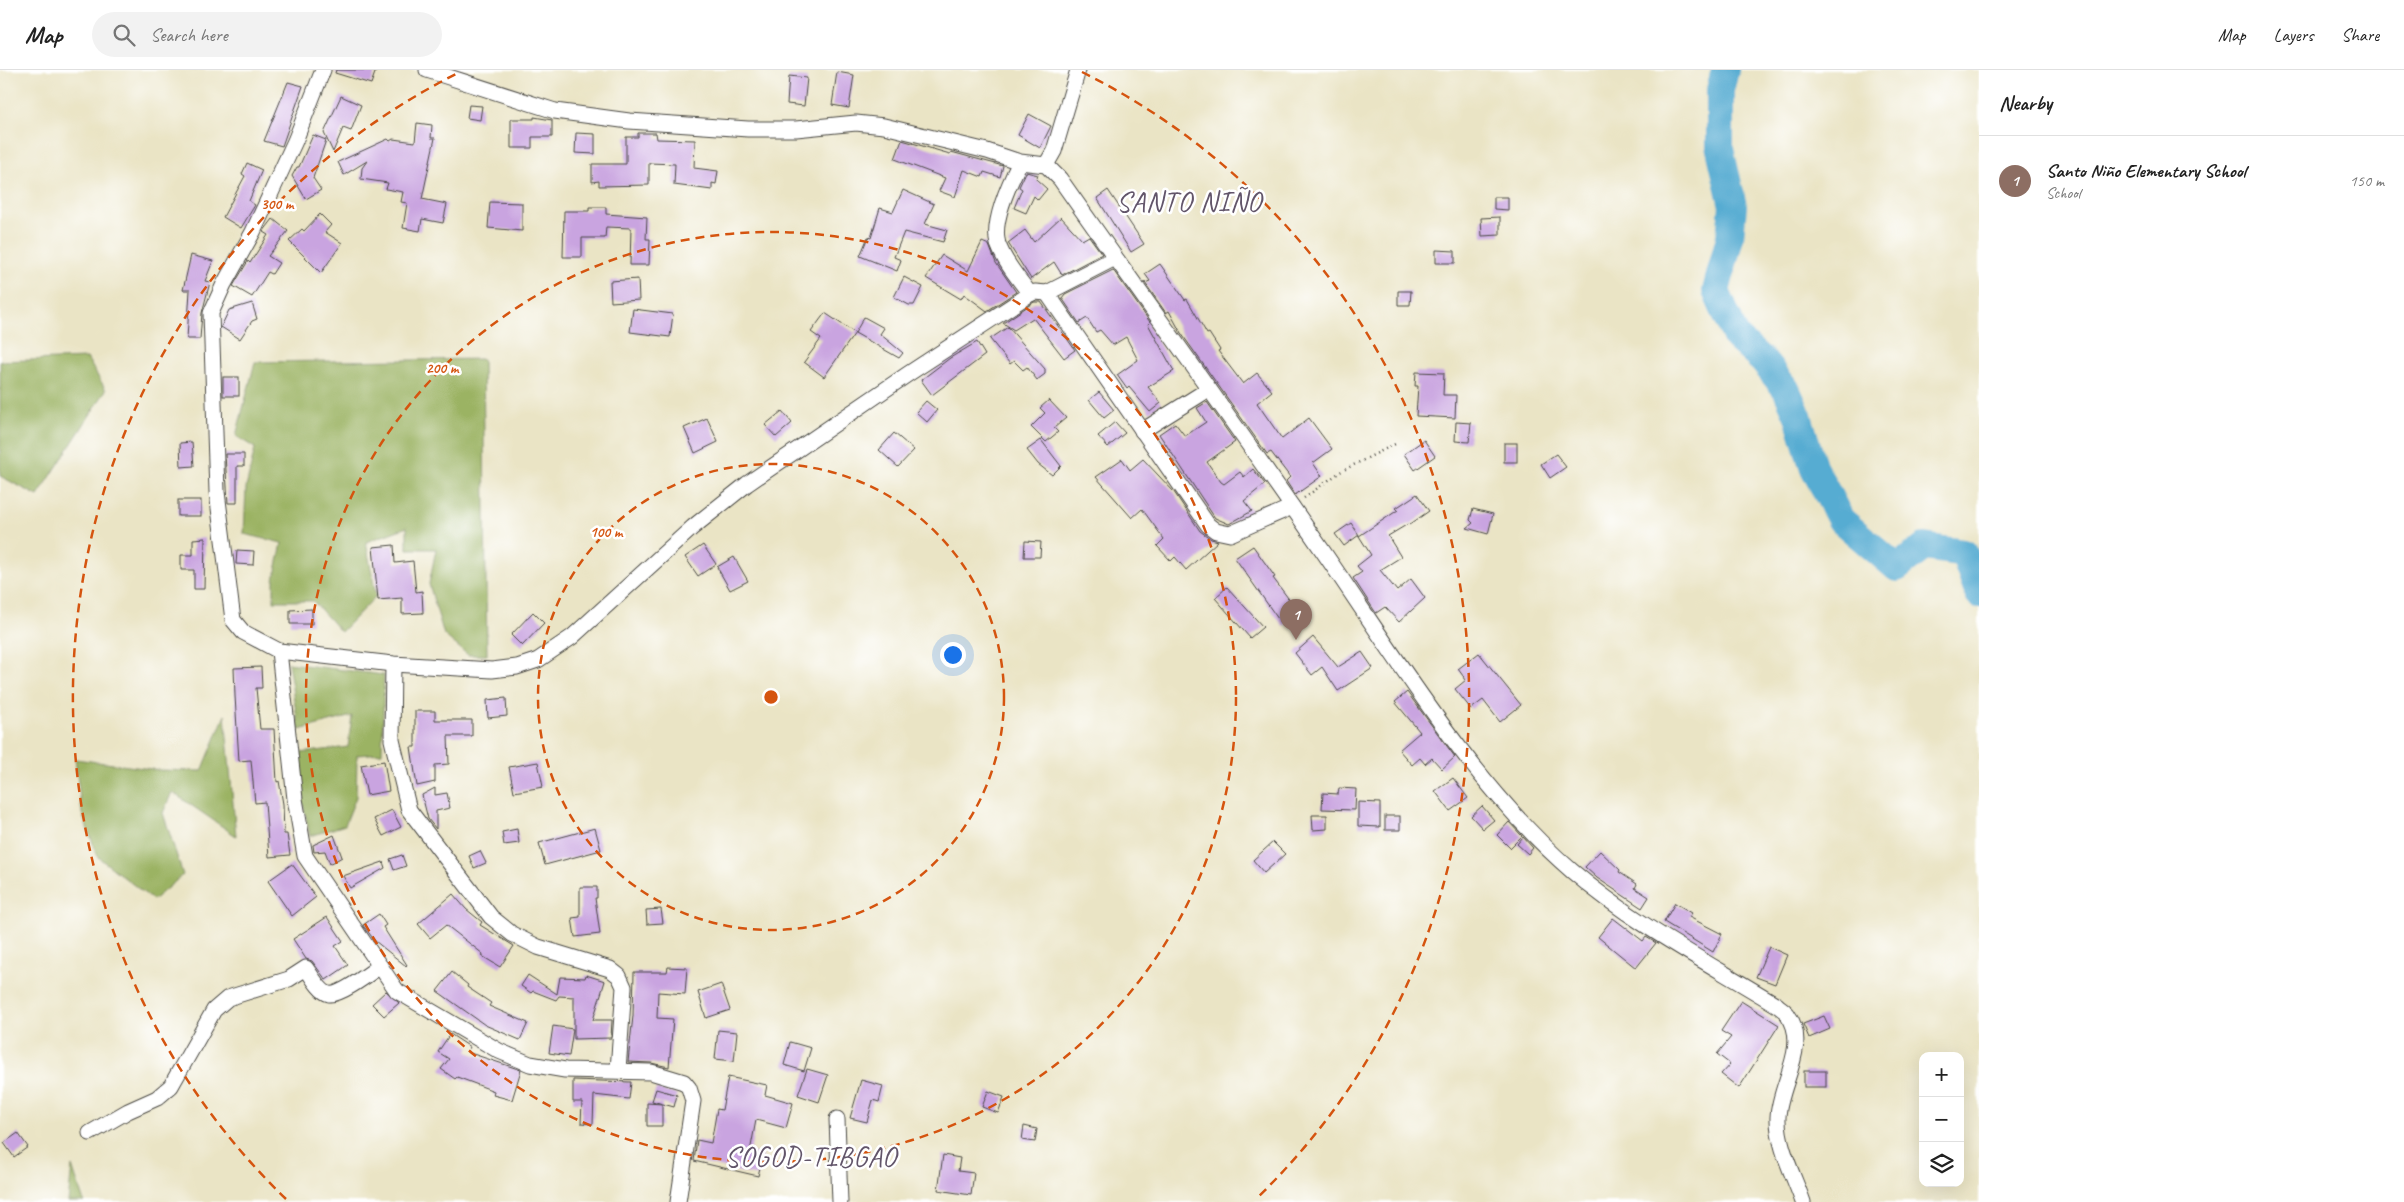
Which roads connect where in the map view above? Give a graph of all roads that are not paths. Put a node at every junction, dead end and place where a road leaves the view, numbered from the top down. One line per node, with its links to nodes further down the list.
1 (323, 70): 12 (street)
2 (428, 70): 4 (street)
3 (1078, 70): 5 (street)
4 (1020, 162): 5 (street); 8 (street)
5 (1046, 165): 6 (street)
6 (1115, 258): 7 (street); 9 (street)
7 (1047, 292): 8 (street); 10 (street)
8 (1030, 294): 13 (street)
9 (1209, 389): 10 (street); 11 (street)
10 (1142, 430): 11 (street)
11 (1292, 507): 20 (street)
12 (279, 651): 13 (street); 14 (street)
13 (393, 664): 15 (street)
14 (380, 966): 15 (street); 17 (street)
15 (618, 1070): 18 (street)
16 (836, 1118): 19 (street)
17 (90, 1133)
18 (678, 1202)
19 (840, 1202)
20 (1803, 1202)

